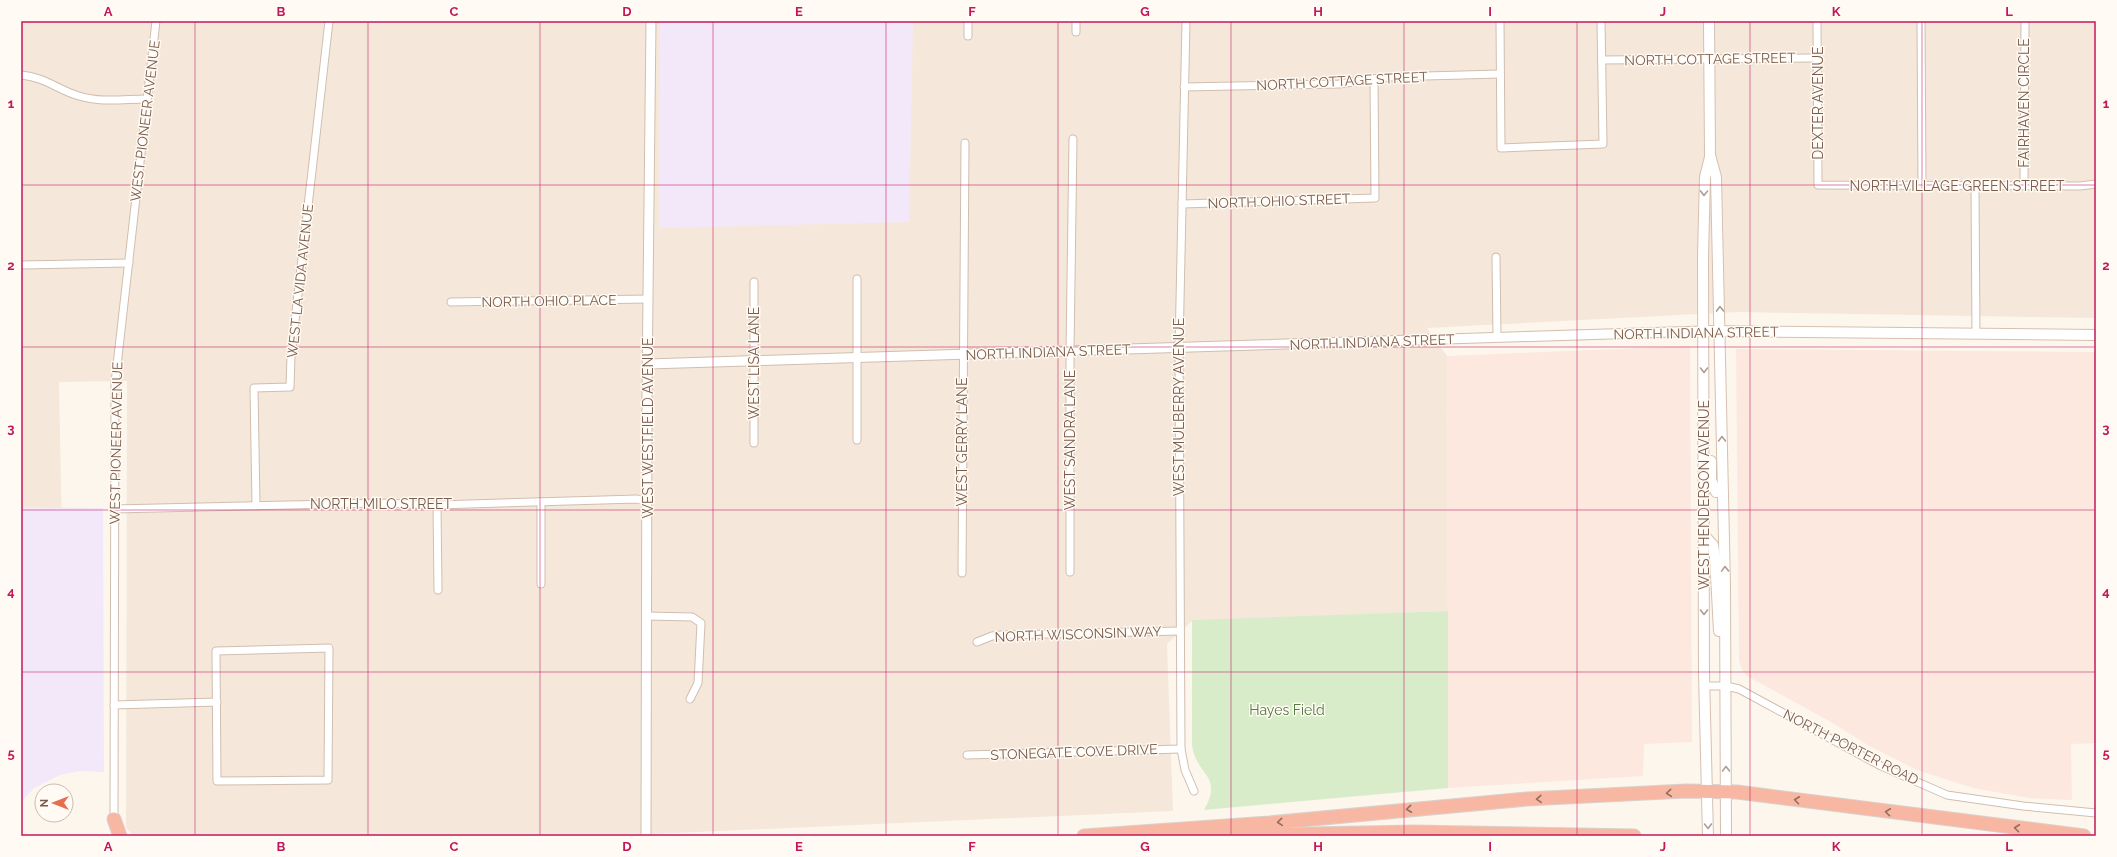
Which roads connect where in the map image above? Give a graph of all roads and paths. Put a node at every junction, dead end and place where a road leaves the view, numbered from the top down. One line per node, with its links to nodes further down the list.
1 (156, 21): 22 (street, WEST PIONEER AVENUE)
2 (329, 21): 57 (street, WEST LA VIDA AVENUE)
3 (651, 21): 37 (street, WEST WESTFIELD AVENUE)
4 (968, 21): 14 (street)
5 (1076, 21): 13 (street)
6 (1186, 21): 21 (street, WEST MULBERRY AVENUE)
7 (1500, 21): 18 (street)
8 (1601, 21): 17 (street)
9 (1709, 21): 16 (main road, WEST HENDERSON AVENUE)
10 (1817, 21): 15 (street, DEXTER AVENUE)
11 (1921, 21): 30 (street)
12 (2025, 21): 28 (street, FAIRHAVEN CIRCLE)
13 (1076, 32)
14 (968, 36)
15 (1818, 58): 16 (street, NORTH COTTAGE STREET); 27 (street, DEXTER AVENUE)
16 (1710, 59): 17 (street, NORTH COTTAGE STREET); 25 (main road, WEST HENDERSON AVENUE)
17 (1602, 60): 18 (street)
18 (1500, 74): 20 (street, NORTH COTTAGE STREET)
19 (21, 75): 22 (street)
20 (1374, 79): 21 (street, NORTH COTTAGE STREET); 31 (street, NORTH OHIO STREET)
21 (1184, 87): 31 (street, WEST MULBERRY AVENUE)
22 (147, 99): 33 (street, WEST PIONEER AVENUE)
23 (1073, 139): 45 (street, WEST SANDRA LANE)
24 (965, 143): 46 (street, WEST GERRY LANE)
25 (1710, 155): 39 (main road, WEST HENDERSON AVENUE, one-way to 39); 40 (main road, WEST HENDERSON AVENUE, one-way to 25)
26 (2096, 184): 28 (street, NORTH VILLAGE GREEN STREET)
27 (1818, 185): 30 (street, NORTH VILLAGE GREEN STREET)
28 (2024, 185): 29 (street, NORTH VILLAGE GREEN STREET)
29 (1975, 186): 30 (street, NORTH VILLAGE GREEN STREET); 41 (street)
30 (1922, 187)
31 (1182, 204): 44 (street, WEST MULBERRY AVENUE)
32 (1496, 257): 43 (street)
33 (129, 263): 34 (street); 58 (street, WEST PIONEER AVENUE)
34 (21, 265)
35 (857, 279): 47 (street)
36 (754, 282): 48 (street, WEST LISA LANE)
37 (648, 299): 38 (street, NORTH OHIO PLACE); 49 (street, WEST WESTFIELD AVENUE)
38 (451, 302)
39 (1704, 331): 40 (main road, NORTH INDIANA STREET); 43 (street, NORTH INDIANA STREET); 50 (main road, WEST HENDERSON AVENUE, one-way to 50)
40 (1720, 331): 41 (main road, NORTH INDIANA STREET); 53 (main road, WEST HENDERSON AVENUE, one-way to 40)
41 (1976, 334): 42 (main road, NORTH INDIANA STREET)
42 (2096, 335)
43 (1497, 337): 44 (street, NORTH INDIANA STREET)
44 (1179, 348): 45 (street, NORTH INDIANA STREET); 65 (street, WEST MULBERRY AVENUE)
45 (1070, 351): 46 (street, NORTH INDIANA STREET); 60 (street, WEST SANDRA LANE)
46 (962, 354): 47 (street, NORTH INDIANA STREET); 61 (street, WEST GERRY LANE)
47 (856, 357): 48 (street, NORTH INDIANA STREET); 51 (street)
48 (753, 360): 49 (street, NORTH INDIANA STREET); 52 (street, WEST LISA LANE)
49 (648, 364): 55 (street, WEST WESTFIELD AVENUE)
50 (1704, 426): 53 (main road); 59 (main road, WEST HENDERSON AVENUE)
51 (857, 440)
52 (754, 443)
53 (1722, 492): 67 (main road, WEST HENDERSON AVENUE, one-way to 53)
54 (541, 502): 55 (street, NORTH MILO STREET); 56 (street, NORTH MILO STREET); 62 (street)
55 (648, 502): 64 (street, WEST WESTFIELD AVENUE)
56 (437, 504): 57 (street, NORTH MILO STREET); 63 (street)
57 (256, 506): 58 (street, NORTH MILO STREET)
58 (114, 509): 72 (street, WEST PIONEER AVENUE)
59 (1704, 535): 67 (main road); 68 (main road, WEST HENDERSON AVENUE, one-way to 68)
60 (1070, 572)
61 (962, 573)
62 (541, 584)
63 (438, 590)
64 (647, 616): 70 (street); 80 (street, WEST WESTFIELD AVENUE)
65 (1179, 631): 66 (street, NORTH WISCONSIN WAY); 73 (street, WEST MULBERRY AVENUE)
66 (977, 642)
67 (1725, 647): 69 (main road, WEST HENDERSON AVENUE)
68 (1705, 686): 69 (street, NORTH PORTER ROAD); 76 (main road, WEST HENDERSON AVENUE)
69 (1726, 686): 77 (main road, WEST HENDERSON AVENUE, one-way to 69); 78 (street, NORTH PORTER ROAD)
70 (690, 699)
71 (217, 702): 71 (street); 72 (street)
72 (114, 705): 79 (street, WEST PIONEER AVENUE)
73 (1181, 749): 74 (street, STONEGATE COVE DRIVE); 75 (street, WEST MULBERRY AVENUE)
74 (967, 755)
75 (1194, 791)
76 (1708, 791): 77 (highway); 83 (highway, one-way to 83); 86 (main road, WEST HENDERSON AVENUE, one-way to 86)
77 (1726, 791): 87 (main road, WEST HENDERSON AVENUE); 88 (highway, one-way to 77)
78 (2096, 813)
79 (114, 819): 81 (highway); 82 (highway)
80 (646, 834)
81 (110, 836)
82 (120, 836)
83 (1084, 836)
84 (1209, 836): 85 (highway)
85 (1634, 836)
86 (1708, 836)
87 (1726, 836)
88 (2084, 836)

